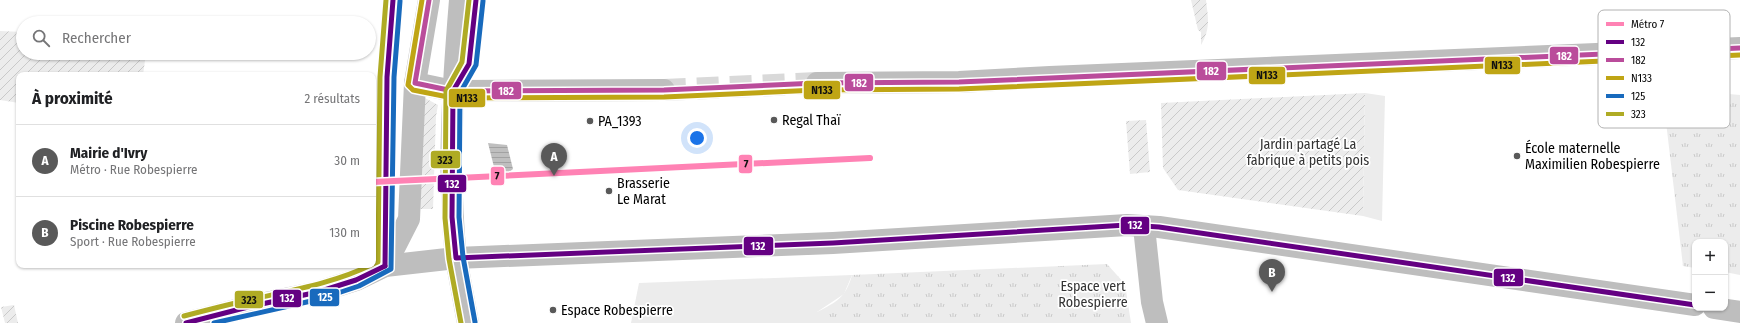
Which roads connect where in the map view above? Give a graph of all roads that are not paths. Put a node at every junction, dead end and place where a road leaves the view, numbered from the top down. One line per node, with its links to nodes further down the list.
1 (429, 0): 6 (main road)
2 (460, 0): 9 (main road)
3 (1730, 48): 4 (main road)
4 (1740, 48)
5 (1598, 54): 7 (main road)
6 (415, 83): 9 (main road); 12 (main road)
7 (817, 83)
8 (664, 90): 9 (main road)
9 (453, 91): 11 (main road)
10 (1144, 227): 11 (main road); 13 (main road); 18 (main road)
11 (456, 258): 12 (main road); 17 (main road)
12 (386, 266): 16 (main road)
13 (1692, 305)
14 (1728, 310): 15 (main road)
15 (1740, 312)
16 (186, 323)
17 (468, 323)
18 (1157, 323)

